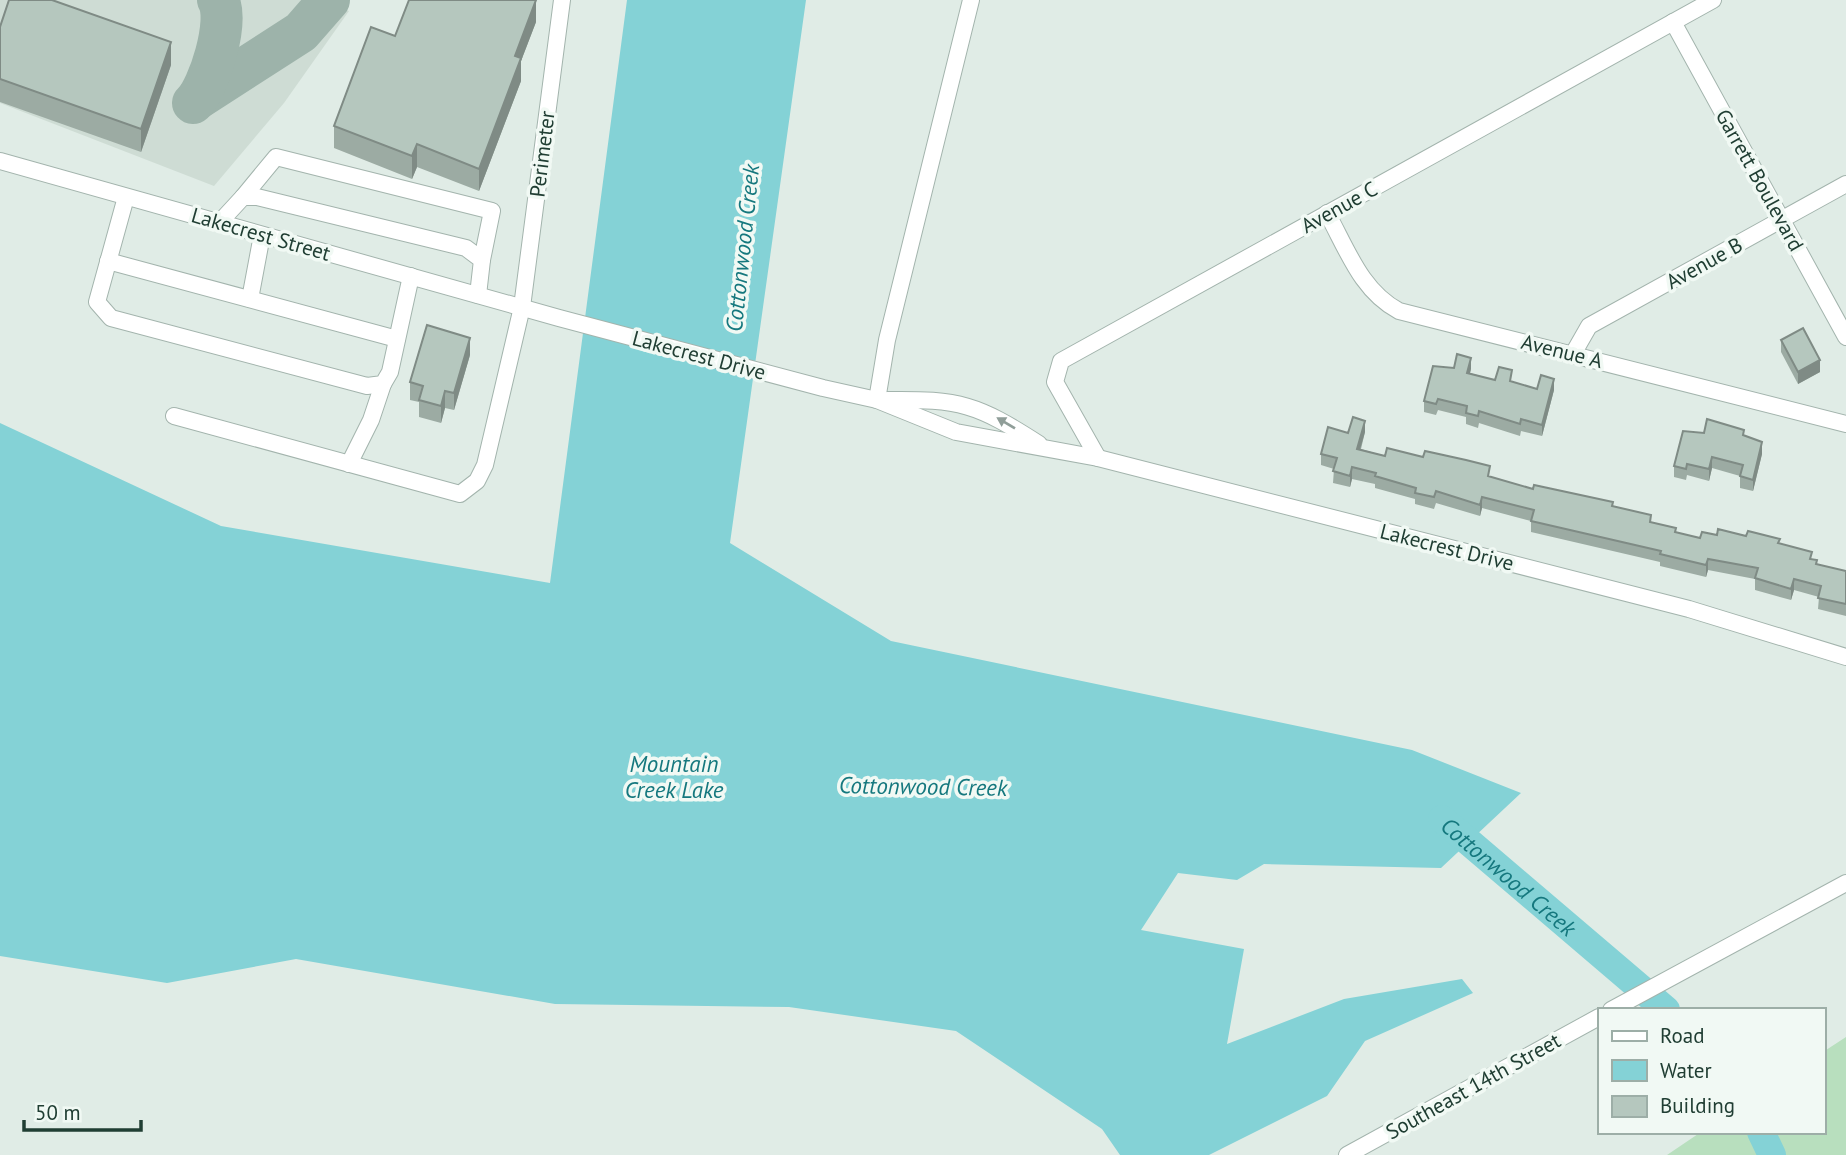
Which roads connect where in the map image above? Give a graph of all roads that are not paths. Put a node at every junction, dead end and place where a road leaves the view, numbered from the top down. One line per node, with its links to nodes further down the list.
1 (562, 0): 18 (street, Perimeter)
2 (971, 0): 23 (street)
3 (1713, 0): 4 (street, Avenue C)
4 (1673, 22): 9 (street, Avenue C); 10 (street, Garrett Boulevard)
5 (0, 161): 7 (street, Lakecrest Street)
6 (1846, 184): 10 (street, Avenue B)
7 (126, 197): 11 (street, Lakecrest Street); 14 (street)
8 (243, 197): 11 (street); 13 (street); 13 (street)
9 (1327, 213): 21 (street, Avenue A); 27 (street, Avenue C)
10 (1782, 220): 19 (street, Garrett Boulevard); 21 (street, Avenue B)
11 (219, 223): 12 (street, Lakecrest Street)
12 (262, 234): 15 (street, Lakecrest Street); 17 (street)
13 (482, 260): 16 (street)
14 (108, 261): 17 (street); 22 (street)
15 (411, 276): 16 (street, Lakecrest Street); 20 (street)
16 (478, 295): 18 (street, Lakecrest Street)
17 (250, 299): 20 (street)
18 (522, 307): 23 (street, Lakecrest Drive); 28 (street, Perimeter)
19 (1846, 337)
20 (397, 339): 22 (street)
21 (1573, 354): 25 (street, Avenue A)
22 (383, 384): 28 (street)
23 (877, 400): 26 (street, Lakecrest Drive); 26 (street, Lakecrest Drive, one-way to 23)
24 (174, 416): 28 (street)
25 (1846, 424)
26 (1045, 448): 27 (street, Lakecrest Drive)
27 (1098, 458): 29 (street, Lakecrest Drive)
28 (349, 464)
29 (1846, 657)
30 (1846, 883): 31 (street, Southeast 14th Street)
31 (1615, 1008)
32 (1598, 1018): 33 (street, Southeast 14th Street)
33 (1347, 1155)

